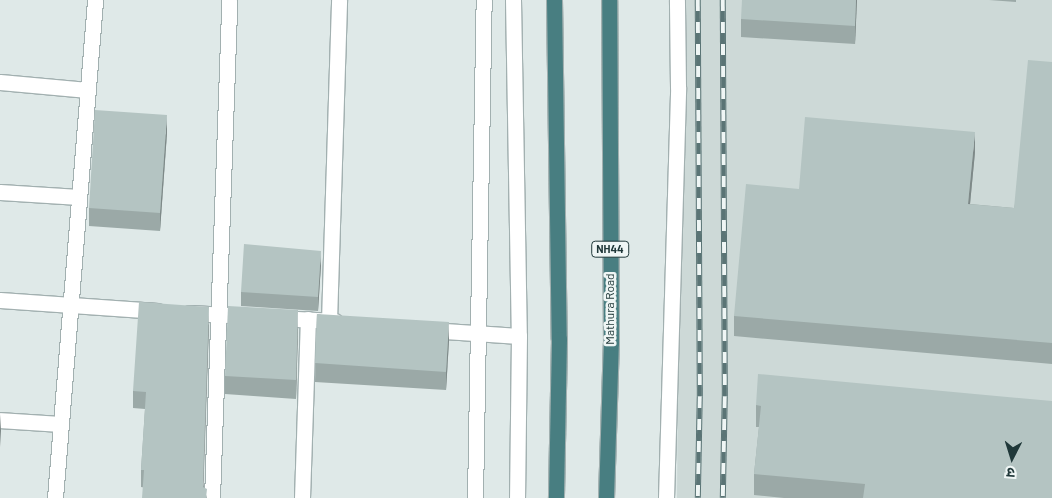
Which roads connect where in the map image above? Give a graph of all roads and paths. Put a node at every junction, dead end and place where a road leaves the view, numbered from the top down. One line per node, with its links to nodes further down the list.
1 (95, 0): 10 (street)
2 (229, 0): 15 (street)
3 (339, 0): 17 (street)
4 (484, 0): 20 (street)
5 (513, 0): 21 (street)
6 (554, 0): 29 (highway)
7 (608, 0): 30 (highway, Mathura Road / NH44)
8 (677, 0): 31 (street)
9 (0, 82): 10 (street)
10 (88, 90): 12 (street)
11 (0, 192): 12 (street)
12 (79, 197): 14 (street)
13 (0, 300): 14 (street)
14 (71, 306): 15 (street); 23 (street)
15 (218, 315): 16 (street); 25 (street)
16 (308, 319): 17 (street); 26 (street)
17 (329, 321): 18 (street)
18 (348, 322)
19 (414, 328): 20 (street)
20 (480, 334): 21 (street); 27 (street)
21 (519, 336): 28 (street)
22 (0, 420): 23 (street)
23 (61, 424): 24 (street)
24 (55, 498)
25 (212, 498)
26 (302, 498)
27 (475, 498)
28 (517, 498)
29 (556, 498)
30 (606, 498)
31 (666, 498)

